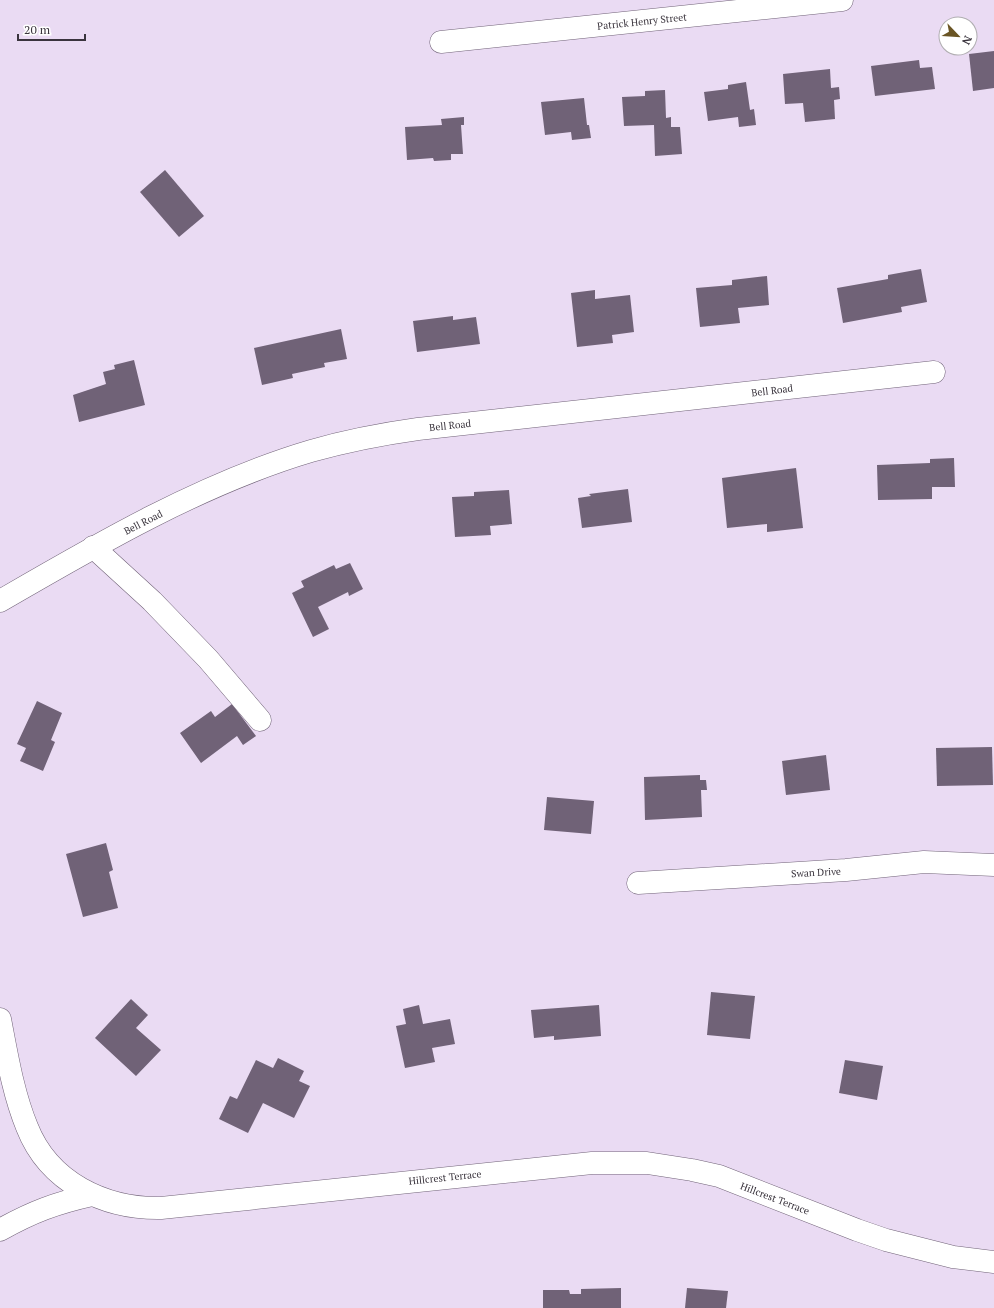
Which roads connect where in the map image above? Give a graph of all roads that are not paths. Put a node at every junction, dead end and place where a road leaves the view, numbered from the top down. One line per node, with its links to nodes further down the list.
1 (842, 0): 2 (street, Patrick Henry Street)
2 (441, 42)
3 (934, 372): 4 (street, Bell Road)
4 (93, 547): 5 (street, Bell Road); 6 (street)
5 (0, 601)
6 (260, 720)
7 (994, 864): 8 (street, Swan Drive)
8 (638, 883)
9 (0, 1019): 10 (street, Hillcrest Terrace)
10 (92, 1195): 11 (street); 12 (street, Hillcrest Terrace)
11 (0, 1230)
12 (994, 1262)

